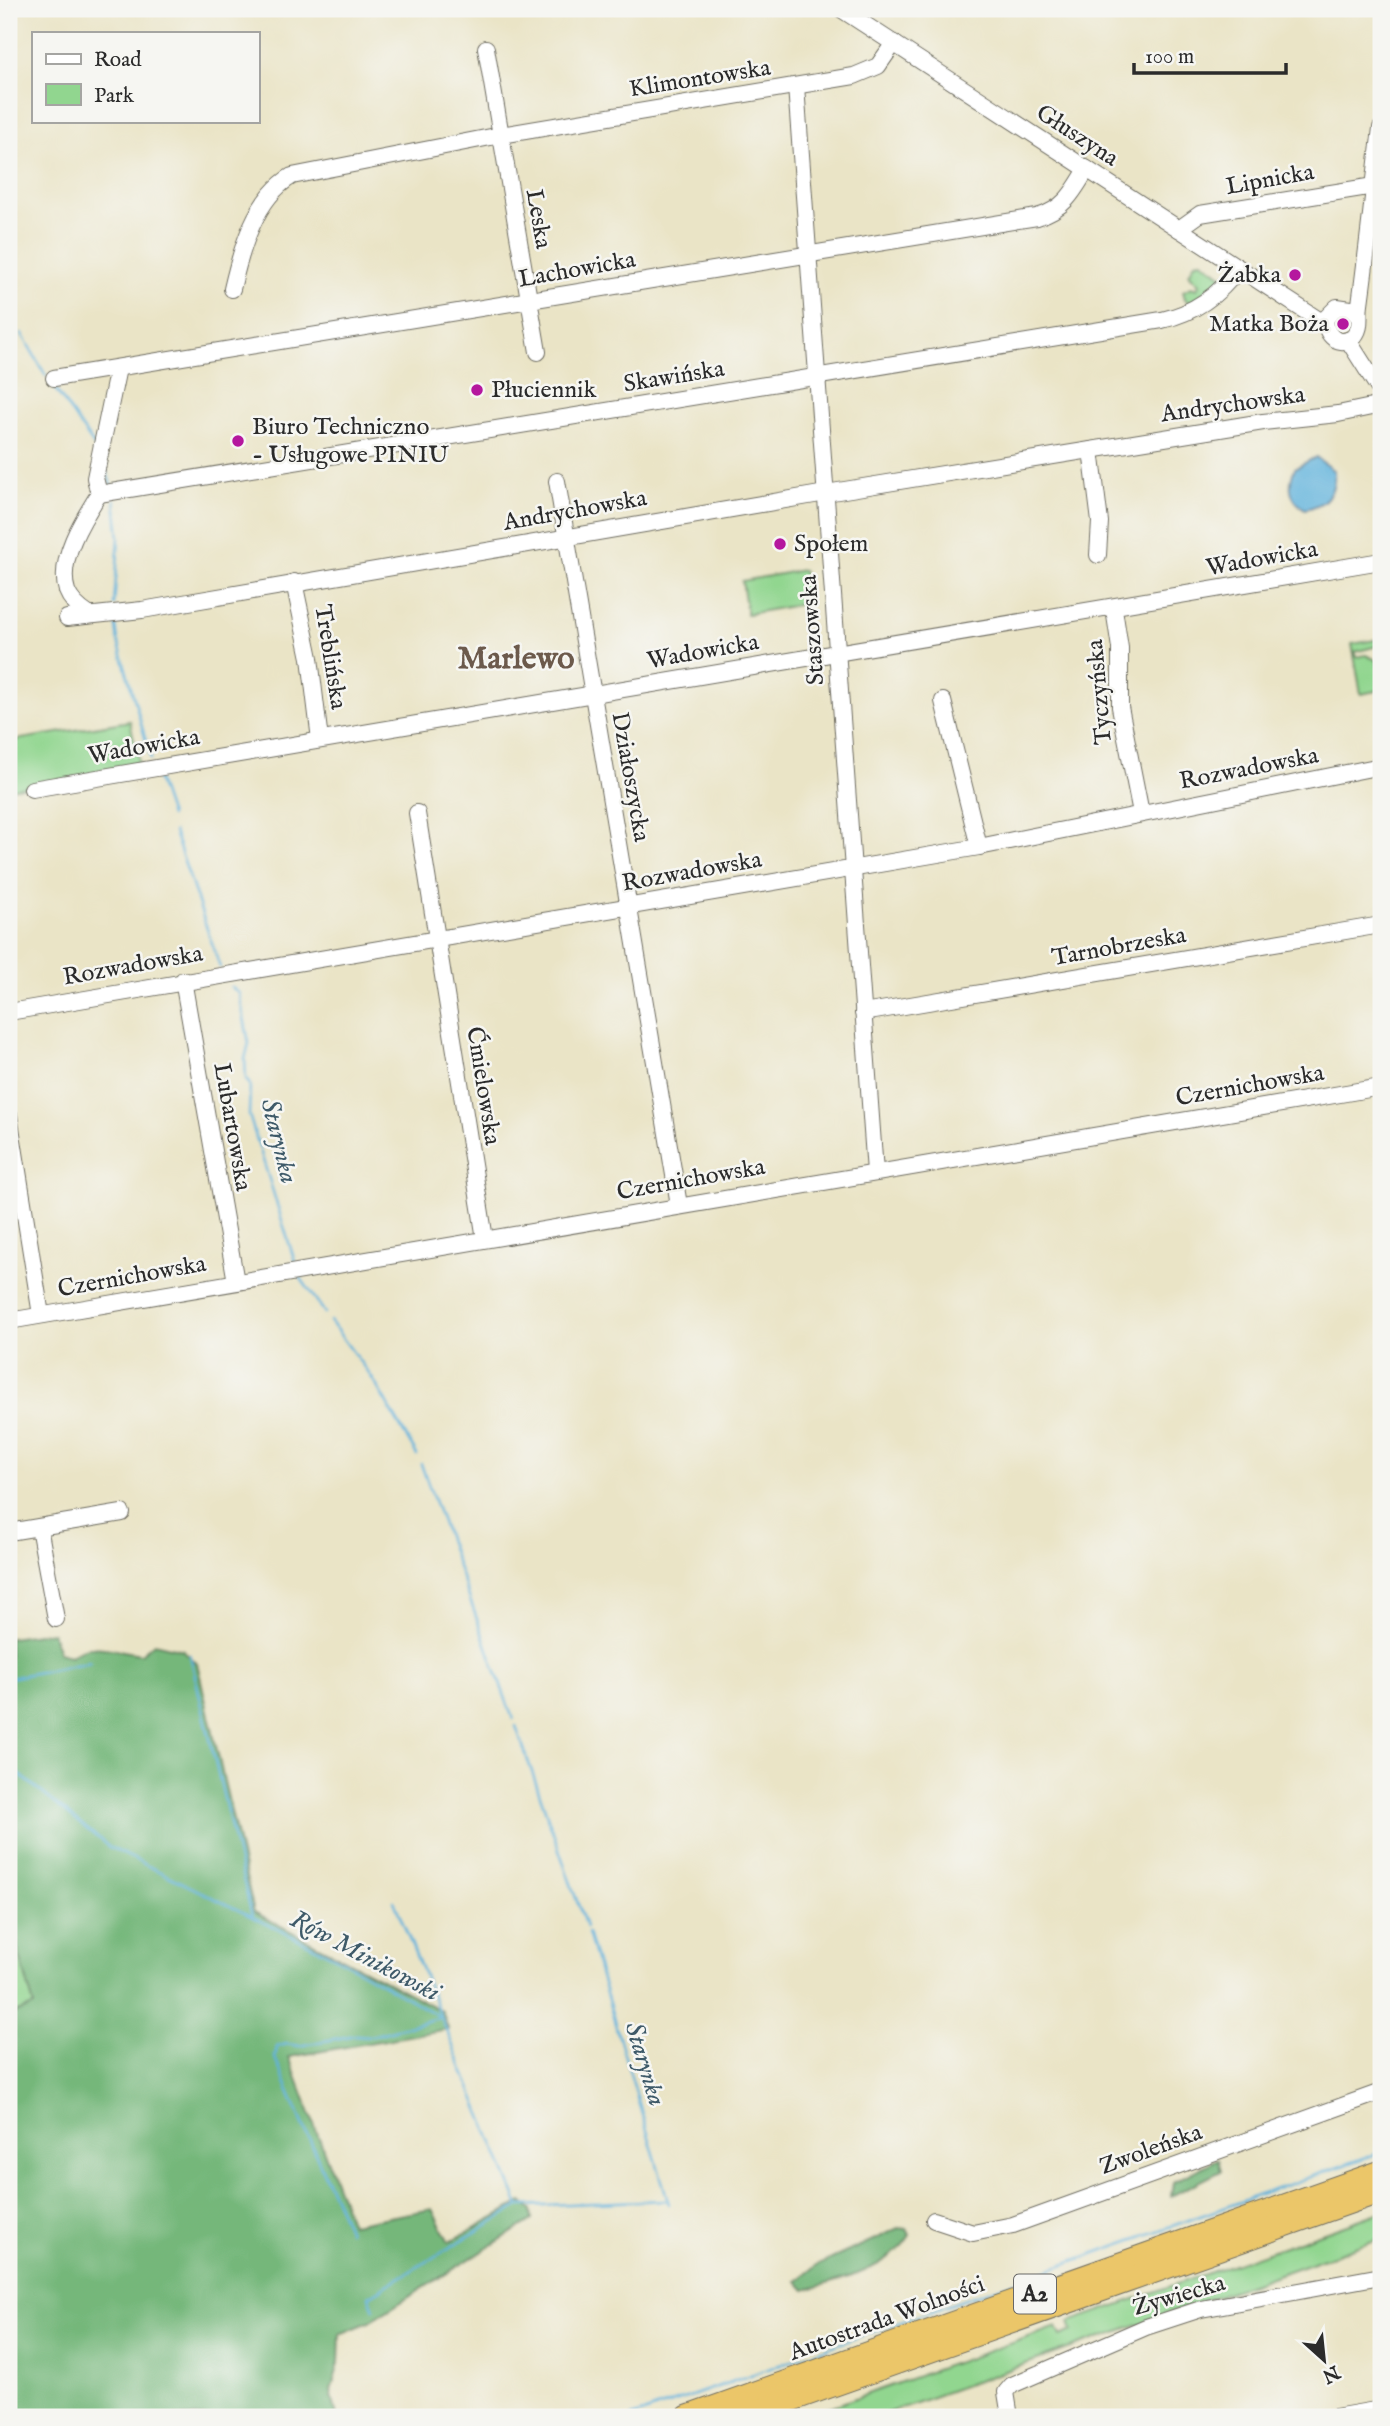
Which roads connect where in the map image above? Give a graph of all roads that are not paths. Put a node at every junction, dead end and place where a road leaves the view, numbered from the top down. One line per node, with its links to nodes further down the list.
1 (841, 9): 2 (street, Głuszyna)
2 (894, 43): 4 (street, Klimontowska); 7 (street, Głuszyna)
3 (486, 48): 6 (street)
4 (796, 86): 6 (street, Klimontowska); 10 (street, Staszowska)
5 (1381, 128): 8 (street)
6 (501, 135): 12 (street, Klimontowska); 13 (street, Leska)
7 (1087, 169): 9 (street, Głuszyna); 10 (street, Lachowicka)
8 (1374, 186): 9 (street, Lipnicka); 15 (street)
9 (1180, 229): 11 (street, Głuszyna)
10 (808, 255): 13 (street, Lachowicka); 18 (street, Staszowska)
11 (1239, 268): 14 (street, Głuszyna); 18 (street, Skawińska)
12 (232, 289)
13 (529, 302): 16 (street, Leska); 17 (street, Lachowicka)
14 (1327, 318): 15 (street); 15 (street, Głuszyna)
15 (1353, 324): 20 (street)
16 (538, 352)
17 (118, 368): 19 (street, Lachowicka); 25 (street)
18 (817, 376): 24 (street, Staszowska); 25 (street, Skawińska)
19 (54, 379)
20 (1378, 386)
21 (1381, 405): 22 (street, Andrychowska)
22 (1091, 450): 24 (street, Andrychowska); 27 (street)
23 (557, 481): 26 (street, Działoszycka)
24 (826, 493): 26 (street, Andrychowska); 33 (street, Staszowska)
25 (99, 494): 31 (street)
26 (568, 536): 29 (street, Andrychowska); 34 (street, Działoszycka)
27 (1098, 555)
28 (1381, 561): 30 (street, Wadowicka)
29 (294, 582): 31 (street, Andrychowska); 36 (street, Treblińska)
30 (1114, 609): 33 (street, Wadowicka); 40 (street, Tyczyńska)
31 (89, 615): 32 (street, Andrychowska)
32 (67, 618)
33 (837, 652): 34 (street, Wadowicka); 42 (street, Staszowska)
34 (592, 694): 36 (street, Wadowicka); 43 (street, Działoszycka)
35 (943, 701): 41 (street)
36 (320, 740): 38 (street, Wadowicka)
37 (1381, 766): 40 (street, Rozwadowska)
38 (32, 789)
39 (417, 813): 45 (street, Ćmielowska)
40 (1141, 813): 41 (street, Rozwadowska)
41 (979, 848): 42 (street, Rozwadowska)
42 (853, 867): 43 (street, Rozwadowska); 48 (street, Staszowska)
43 (629, 906): 45 (street, Rozwadowska); 52 (street, Działoszycka)
44 (1381, 925): 48 (street, Tarnobrzeska)
45 (436, 939): 46 (street, Rozwadowska); 53 (street, Ćmielowska)
46 (183, 980): 47 (street, Rozwadowska); 54 (street, Lubartowska)
47 (9, 1012)
48 (863, 1013): 51 (street, Staszowska)
49 (1381, 1087): 51 (street, Czernichowska)
50 (9, 1115): 55 (street)
51 (875, 1172): 52 (street, Czernichowska)
52 (679, 1205): 53 (street, Czernichowska)
53 (485, 1239): 54 (street, Czernichowska)
54 (236, 1283): 55 (street, Czernichowska)
55 (41, 1315): 56 (street, Czernichowska)
56 (9, 1321)
57 (122, 1513): 58 (street)
58 (39, 1527): 59 (street); 60 (street)
59 (9, 1532)
60 (55, 1619)
61 (1381, 2092): 64 (street, Zwoleńska)
62 (1381, 2172): 67 (highway, Autostrada Wolności / A2)
63 (1381, 2190): 68 (highway, Autostrada Wolności / A2)
64 (934, 2220)
65 (1381, 2276): 69 (street, Żywiecka)
66 (1381, 2409): 70 (street)
67 (688, 2417)
68 (742, 2417)
69 (1010, 2417)
70 (1335, 2417)

